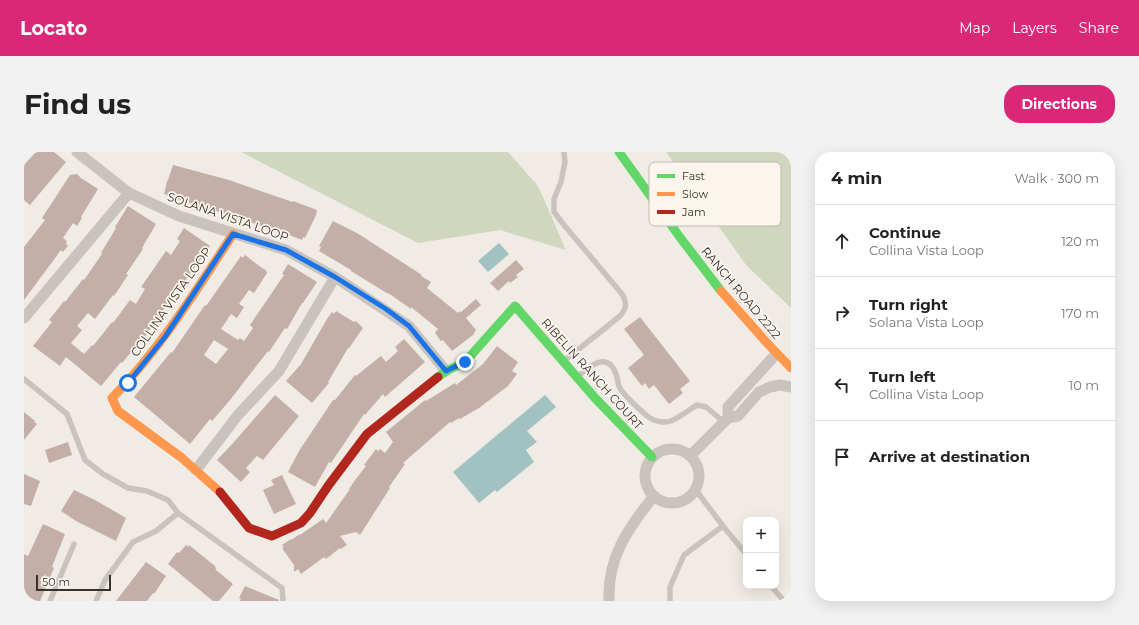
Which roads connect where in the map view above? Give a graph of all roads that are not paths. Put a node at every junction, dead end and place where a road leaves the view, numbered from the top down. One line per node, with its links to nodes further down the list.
1 (77, 152): 4 (street, SOLANA VISTA LOOP)
2 (564, 152): 12 (lane)
3 (619, 152): 5 (street, RANCH ROAD 2222)
4 (129, 193): 7 (street, SOLANA VISTA LOOP); 10 (street)
5 (649, 193)
6 (673, 226): 11 (street, RANCH ROAD 2222)
7 (233, 234): 8 (street, SOLANA VISTA LOOP); 21 (street, COLLINA VISTA LOOP)
8 (335, 277): 14 (street, SOLANA VISTA LOOP); 21 (street)
9 (514, 306): 12 (street, RIBELIN RANCH COURT); 14 (street, COLLINA VISTA LOOP)
10 (24, 318)
11 (776, 354): 13 (street, RANCH ROAD 2222); 18 (street)
12 (563, 361): 15 (street, RIBELIN RANCH COURT)
13 (791, 368)
14 (446, 371): 21 (street, COLLINA VISTA LOOP)
15 (577, 377): 18 (lane); 20 (street, RIBELIN RANCH COURT)
16 (24, 379): 24 (lane)
17 (791, 387): 18 (street)
18 (726, 420): 19 (street)
19 (690, 456): 20 (street); 22 (street)
20 (652, 457): 23 (street)
21 (196, 470)
22 (695, 489): 23 (street); 25 (lane)
23 (654, 496): 32 (street)
24 (178, 513): 30 (lane); 31 (lane)
25 (723, 526): 27 (lane); 33 (lane)
26 (74, 544): 29 (lane)
27 (745, 553)
28 (774, 589): 34 (lane)
29 (50, 601)
30 (96, 601)
31 (283, 601)
32 (609, 601)
33 (670, 601)
34 (784, 601)

